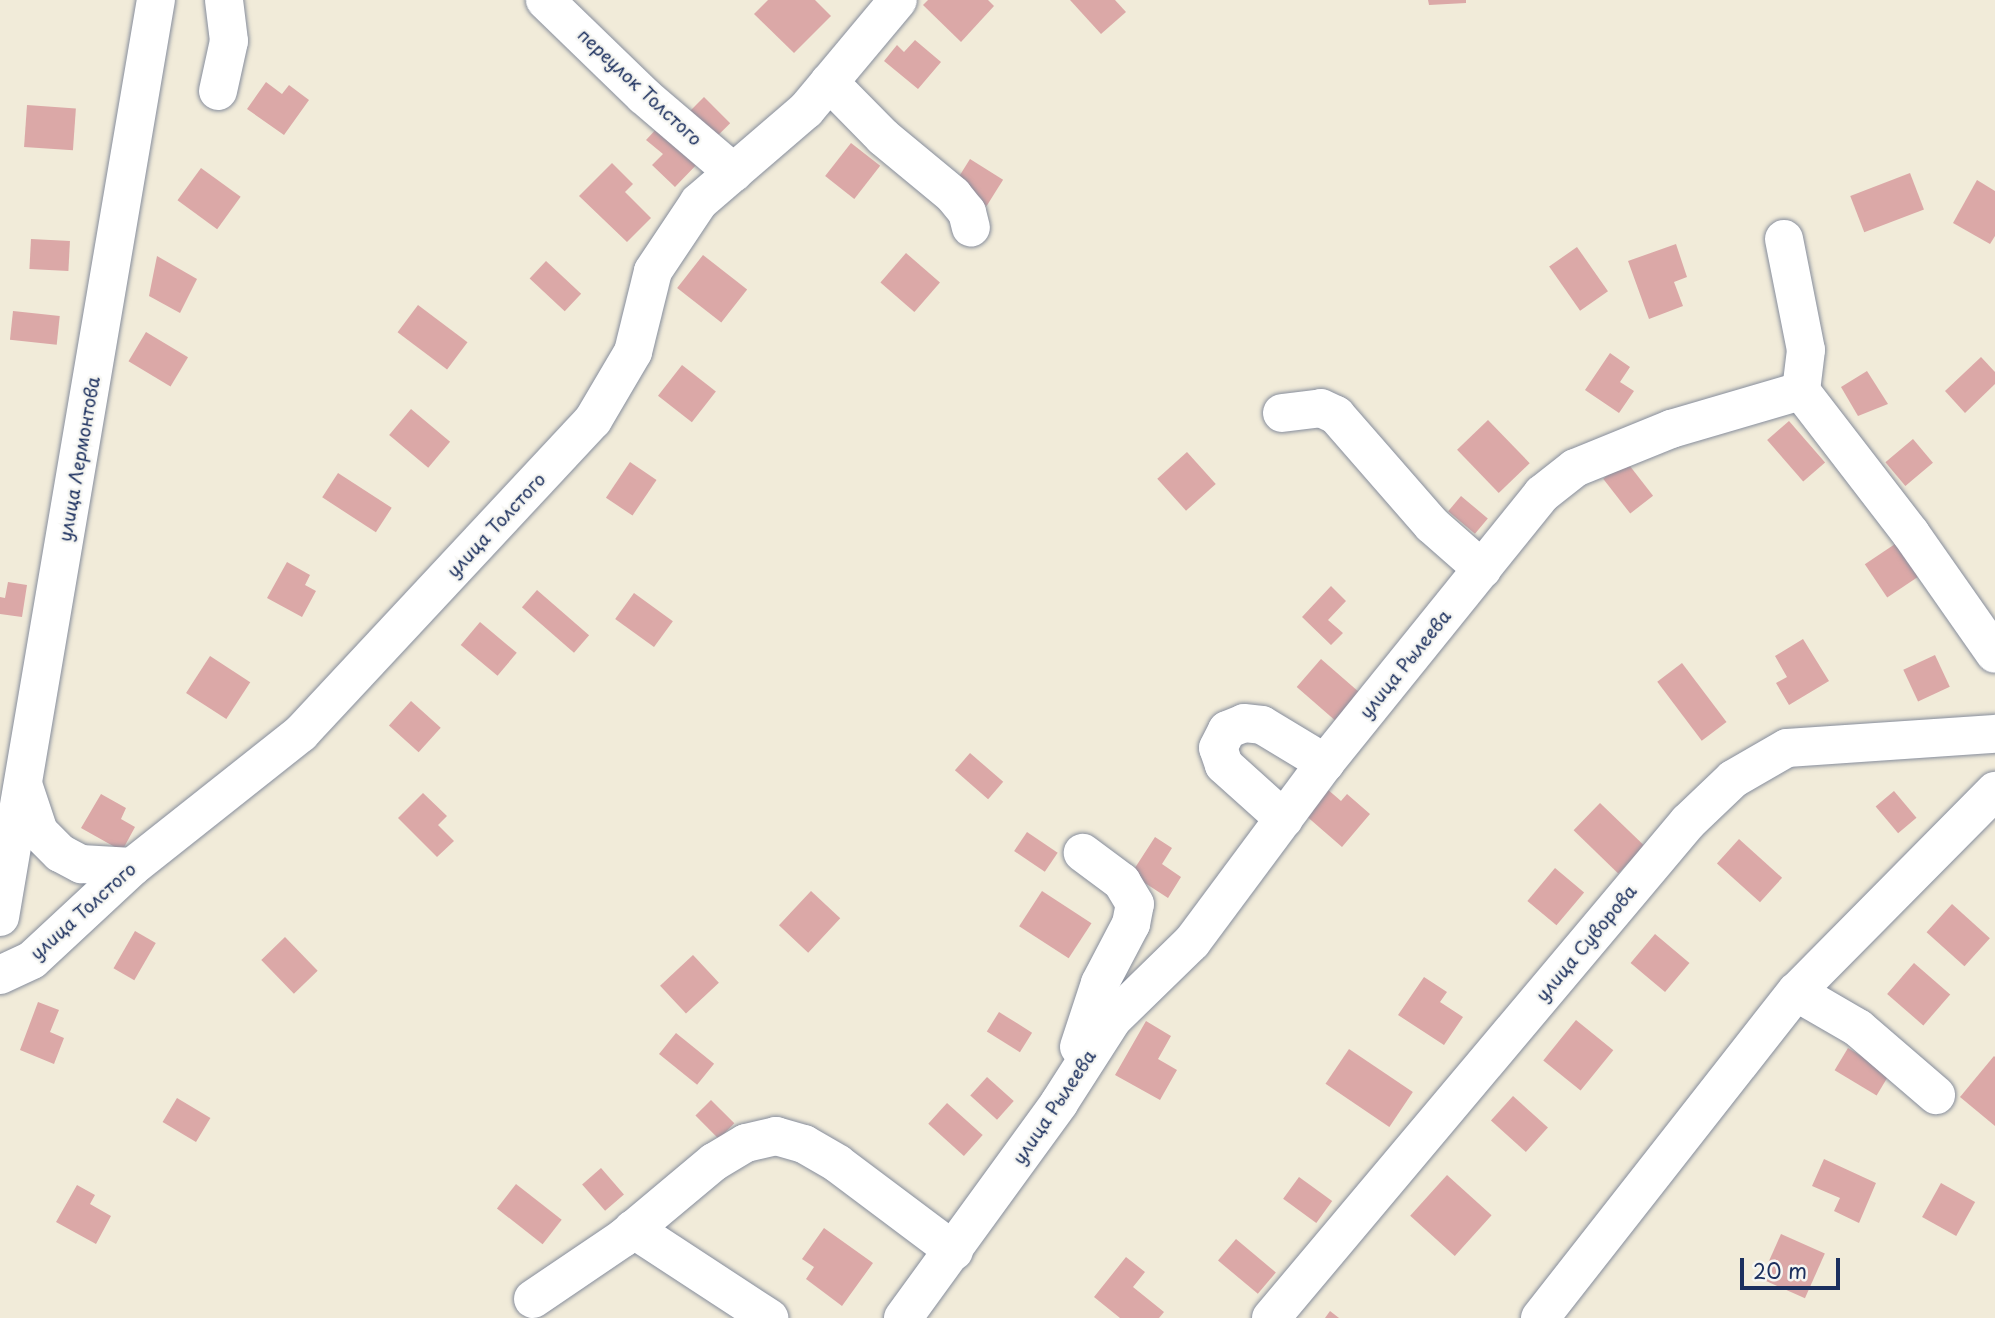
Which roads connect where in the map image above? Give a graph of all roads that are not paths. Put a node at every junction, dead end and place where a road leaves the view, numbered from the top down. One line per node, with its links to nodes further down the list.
1 (156, 0): 16 (street, улица Лермонтова)
2 (224, 0): 6 (street)
3 (898, 0): 5 (street, улица Толстого)
4 (556, 2): 7 (street, переулок Толстого)
5 (829, 82): 7 (street, улица Толстого); 8 (street)
6 (218, 92)
7 (734, 173): 20 (street, улица Толстого)
8 (971, 228)
9 (1784, 239): 10 (street)
10 (1801, 391): 12 (street, улица Рылеева); 13 (street)
11 (1282, 413): 12 (street)
12 (1482, 569): 15 (street, улица Рылеева)
13 (1995, 654)
14 (1995, 734): 31 (street, улица Суворова)
15 (1325, 763): 18 (street, улица Рылеева); 18 (street)
16 (24, 784): 20 (street); 21 (street, улица Лермонтова)
17 (1995, 792): 23 (street)
18 (1284, 819): 25 (street, улица Рылеева)
19 (1083, 852): 25 (street)
20 (132, 867): 22 (street, улица Толстого)
21 (0, 917)
22 (0, 975)
23 (1796, 992): 24 (street); 32 (street)
24 (1936, 1095)
25 (1059, 1103): 27 (street, улица Рылеева)
26 (633, 1229): 27 (street); 28 (street); 29 (street)
27 (954, 1251): 30 (street, улица Рылеева)
28 (533, 1299)
29 (769, 1318)
30 (903, 1318)
31 (1271, 1318)
32 (1540, 1318)

